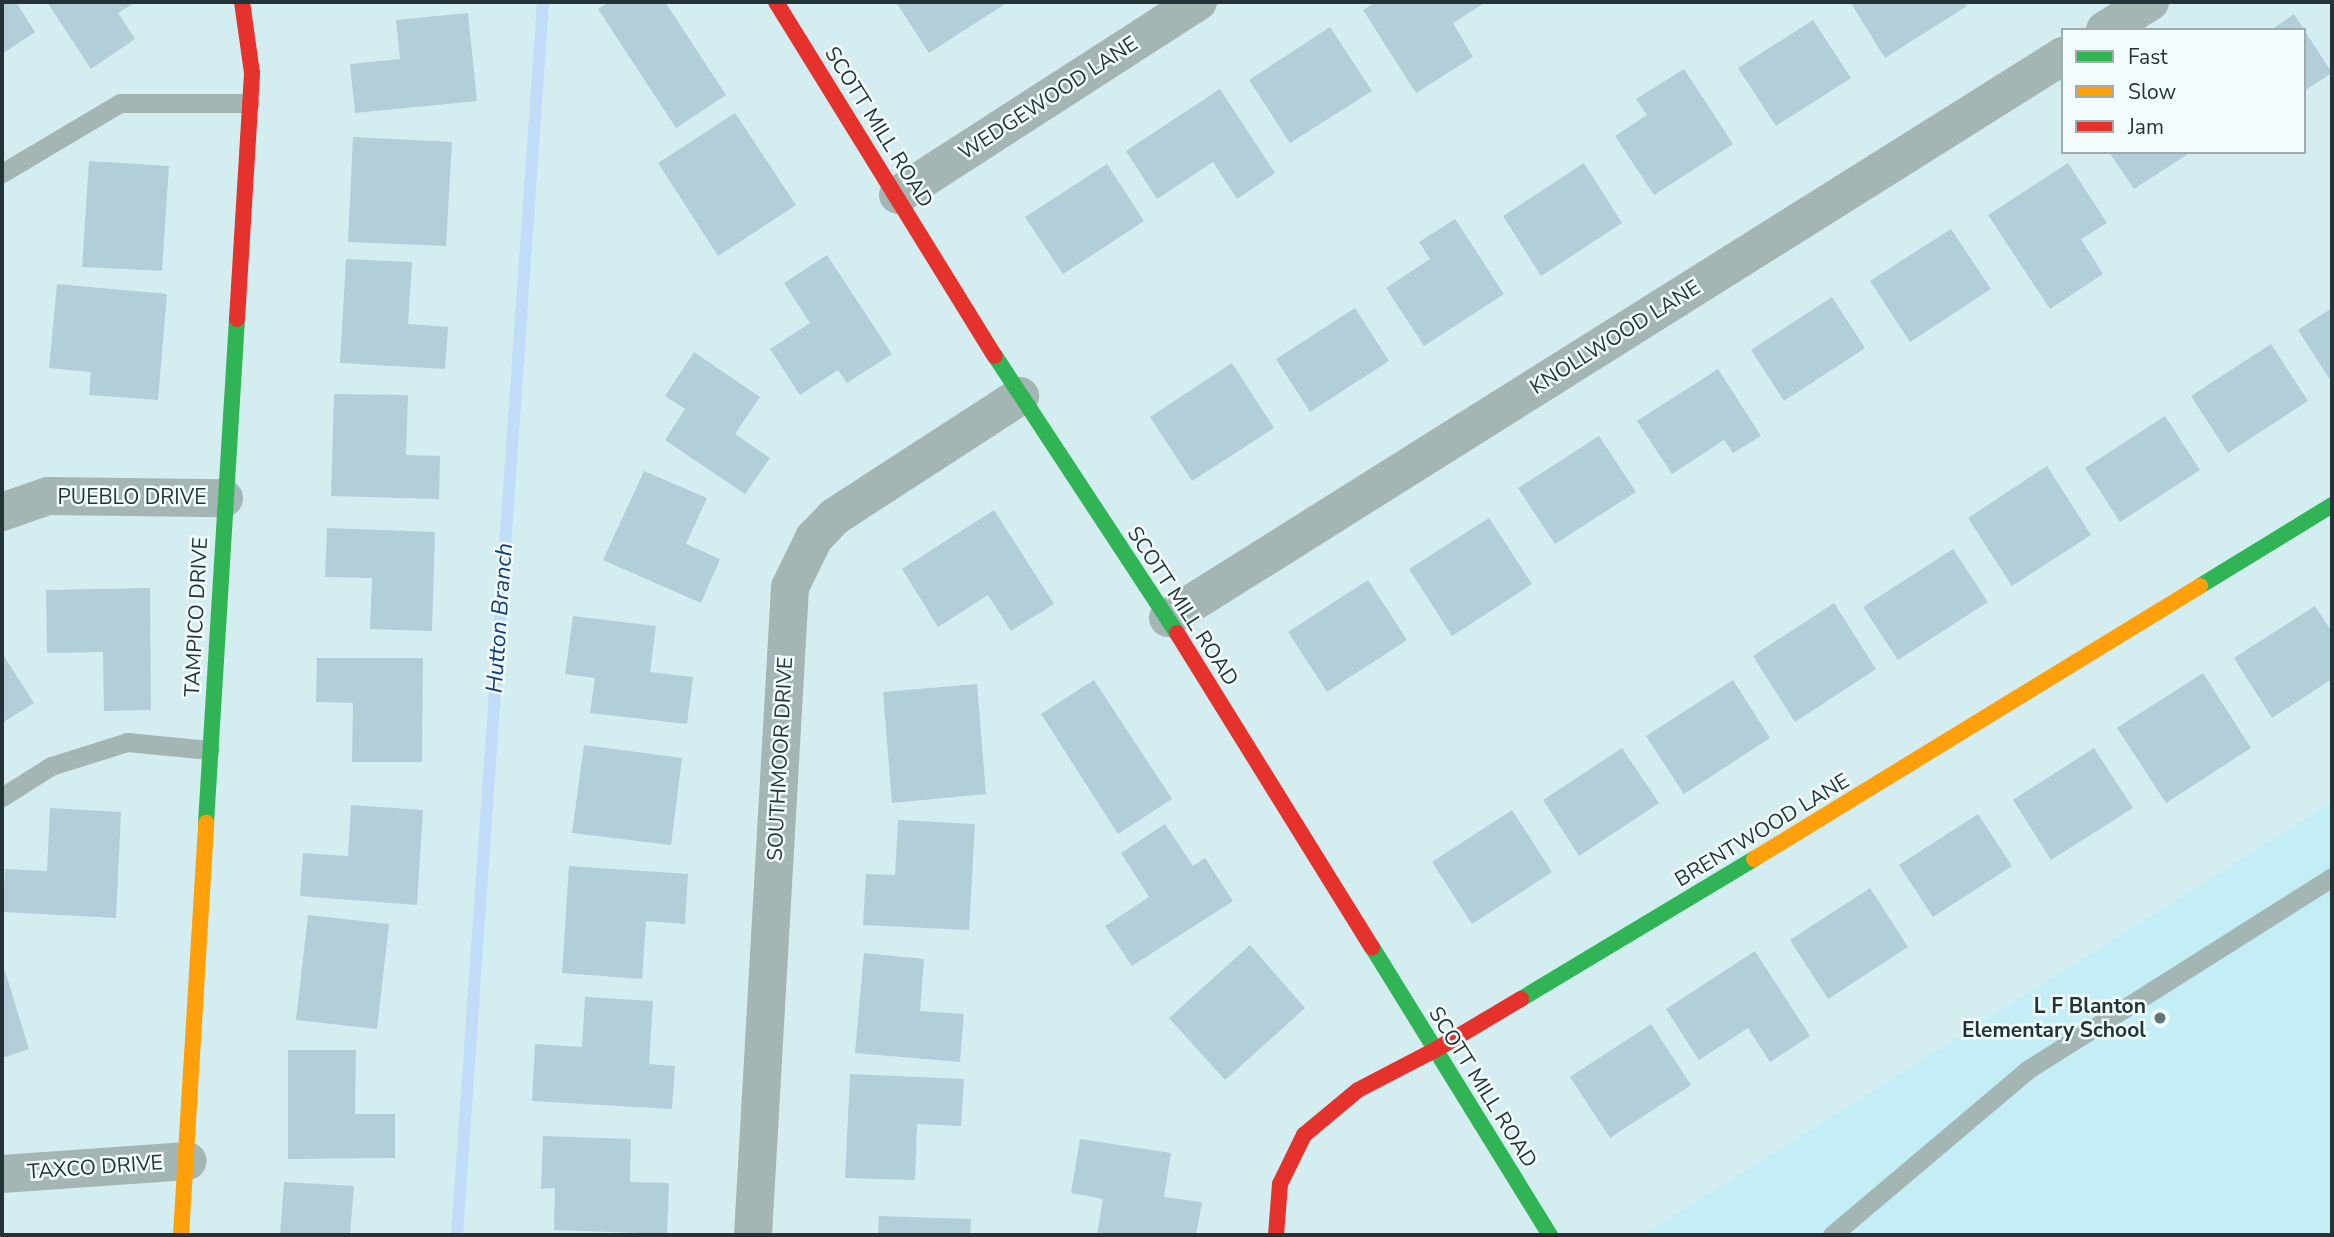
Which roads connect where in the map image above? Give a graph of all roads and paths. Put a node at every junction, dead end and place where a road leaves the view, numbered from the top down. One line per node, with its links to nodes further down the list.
1 (242, 2): 7 (street, TAMPICO DRIVE)
2 (776, 2): 9 (street, SCOTT MILL ROAD)
3 (1198, 2): 9 (street, WEDGEWOOD LANE)
4 (2150, 2): 5 (street)
5 (2108, 28)
6 (2061, 57): 14 (street, KNOLLWOOD LANE)
7 (250, 103): 8 (lane); 11 (street, TAMPICO DRIVE)
8 (2, 173)
9 (898, 195): 10 (street, SCOTT MILL ROAD)
10 (1020, 396): 14 (street, SCOTT MILL ROAD); 22 (street, SOUTHMOOR DRIVE)
11 (224, 498): 13 (street, PUEBLO DRIVE); 15 (street, TAMPICO DRIVE)
12 (2332, 505): 18 (street, BRENTWOOD LANE)
13 (2, 512)
14 (1168, 618): 18 (street, SCOTT MILL ROAD)
15 (210, 750): 16 (lane); 19 (street, TAMPICO DRIVE)
16 (2, 797)
17 (2332, 877): 25 (lane)
18 (1435, 1050): 23 (street, BRENTWOOD LANE); 24 (street, SCOTT MILL ROAD)
19 (188, 1161): 20 (street, TAXCO DRIVE); 21 (street, TAMPICO DRIVE)
20 (2, 1174)
21 (181, 1235)
22 (753, 1235)
23 (1276, 1235)
24 (1550, 1235)
25 (1832, 1235)

